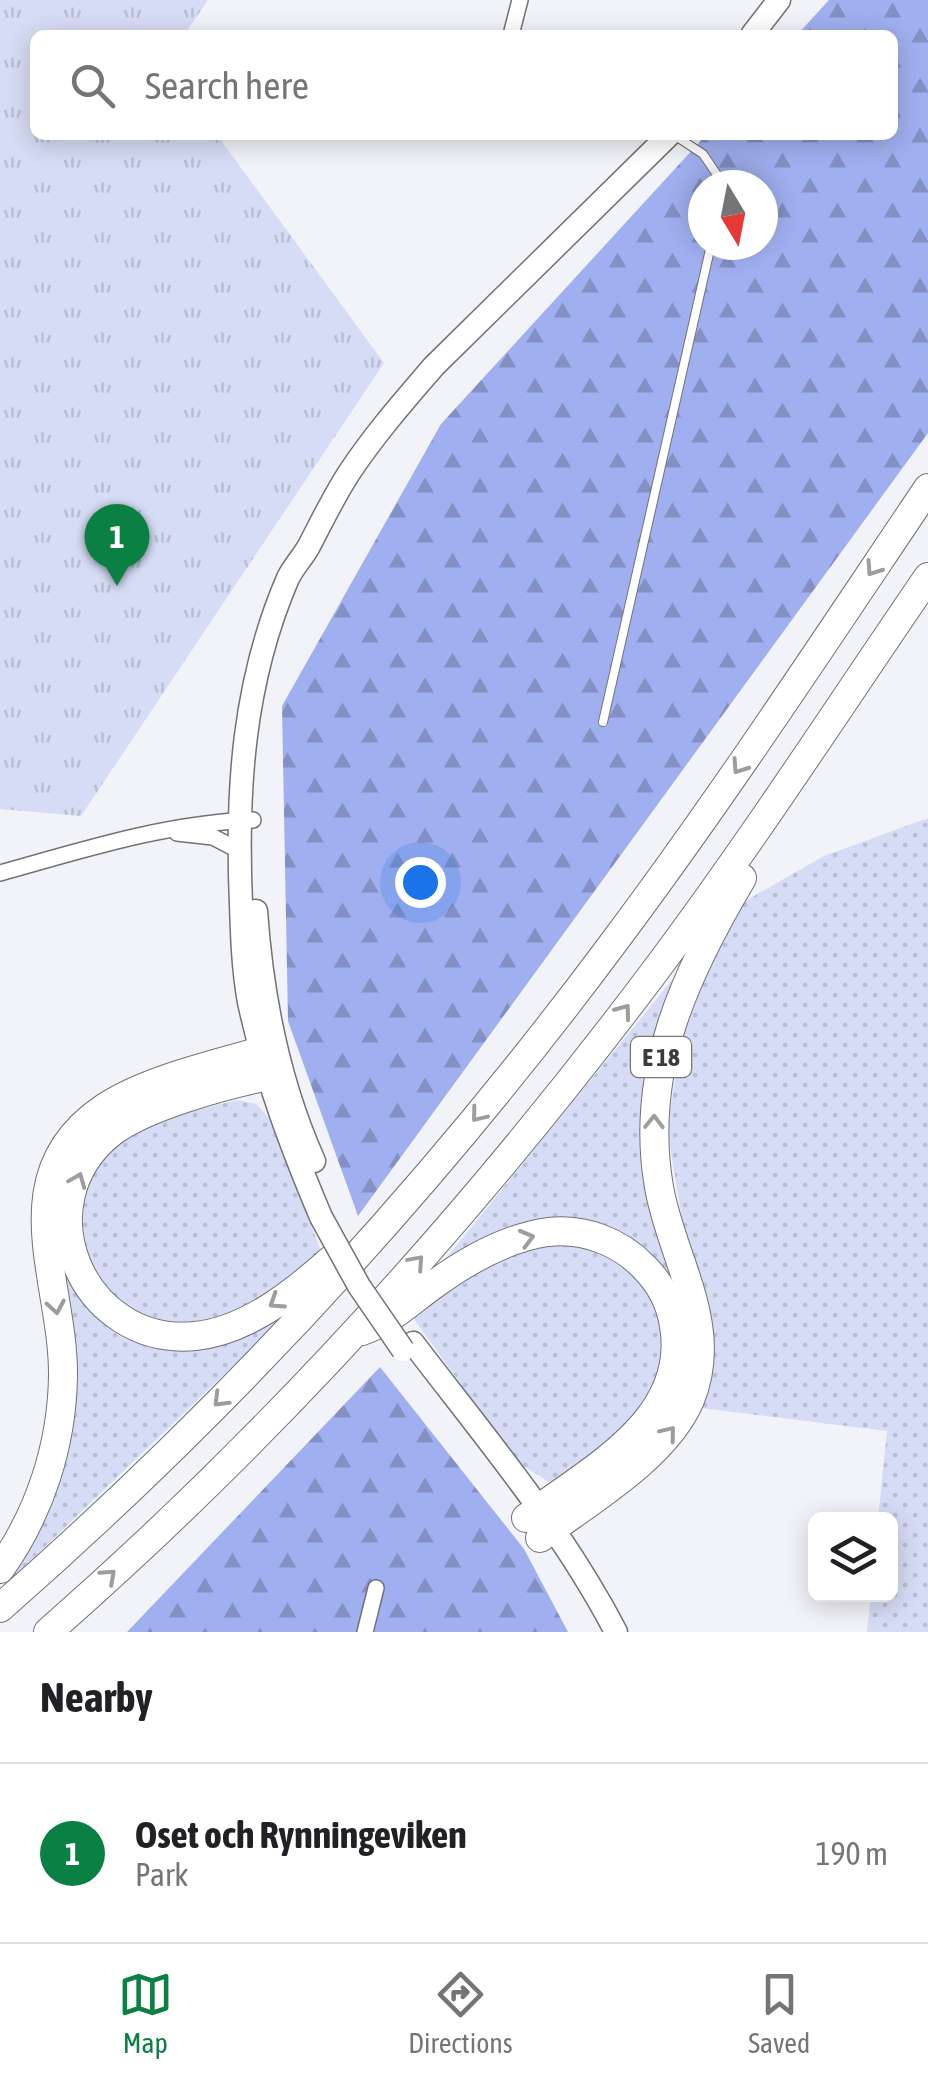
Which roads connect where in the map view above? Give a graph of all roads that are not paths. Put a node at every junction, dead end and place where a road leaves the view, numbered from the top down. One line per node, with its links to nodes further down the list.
1 (520, 0): 3 (street)
2 (779, 0): 4 (street)
3 (512, 30)
4 (756, 30)
5 (666, 140): 13 (street)
6 (680, 140): 7 (lane)
7 (714, 170)
8 (709, 260): 12 (lane)
9 (928, 488): 18 (highway, one-way to 18)
10 (928, 577): 11 (highway, E 18)
11 (893, 628): 19 (highway, E 18, one-way to 11); 20 (highway, E 18, one-way to 11)
12 (604, 722)
13 (246, 820): 14 (street); 15 (street); 17 (street)
14 (152, 832): 15 (street); 16 (street)
15 (238, 850): 17 (street)
16 (0, 873)
17 (272, 1062): 18 (highway, one-way to 17); 20 (street); 21 (highway, one-way to 21)
18 (358, 1252): 24 (highway, one-way to 24)
19 (352, 1334): 20 (highway, E 18, one-way to 20); 25 (highway, E 18, one-way to 19)
20 (539, 1523): 23 (street)
21 (0, 1569)
22 (376, 1588): 26 (street)
23 (590, 1600): 27 (street); 28 (street)
24 (0, 1608)
25 (48, 1632)
26 (365, 1632)
27 (602, 1632)
28 (616, 1632)

